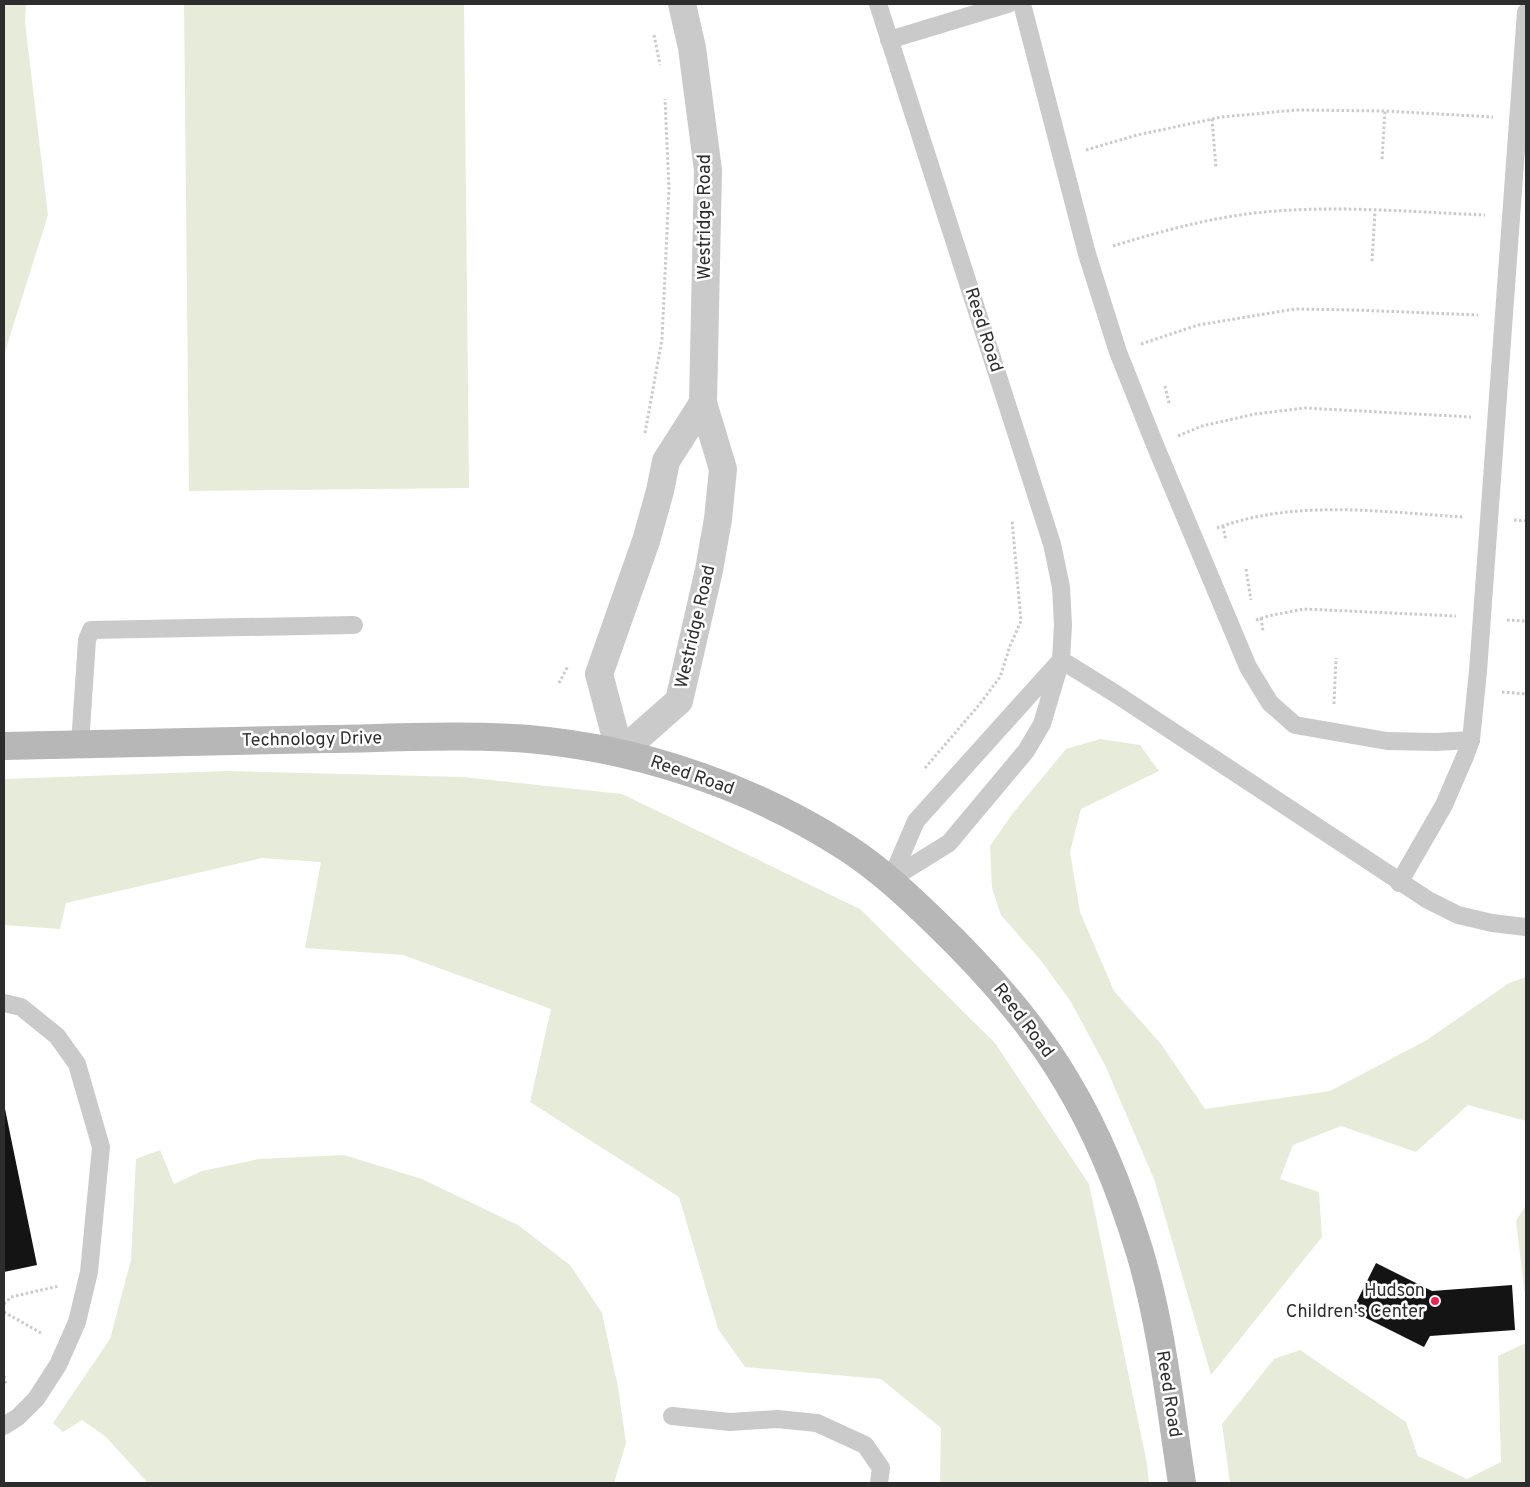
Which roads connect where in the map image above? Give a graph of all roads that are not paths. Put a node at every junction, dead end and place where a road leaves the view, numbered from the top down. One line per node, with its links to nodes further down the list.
1 (682, 4): 7 (street, Westridge Road)
2 (878, 4): 6 (lane, Reed Road)
3 (1008, 4): 6 (lane)
4 (1022, 4): 10 (lane)
5 (1526, 12): 10 (lane)
6 (889, 40): 9 (lane, Reed Road)
7 (703, 402): 13 (street); 13 (street, Westridge Road)
8 (354, 625): 11 (lane)
9 (1061, 660): 14 (lane); 14 (lane, Reed Road); 15 (lane)
10 (1471, 740): 15 (lane)
11 (80, 744): 12 (street, Technology Drive); 13 (street, Technology Drive)
12 (4, 746)
13 (620, 753): 14 (street, Reed Road)
14 (891, 879): 21 (street, Reed Road)
15 (1399, 883): 16 (lane)
16 (1526, 927)
17 (4, 1003): 19 (lane)
18 (672, 1416): 20 (lane)
19 (4, 1426)
20 (880, 1483)
21 (1182, 1483)

